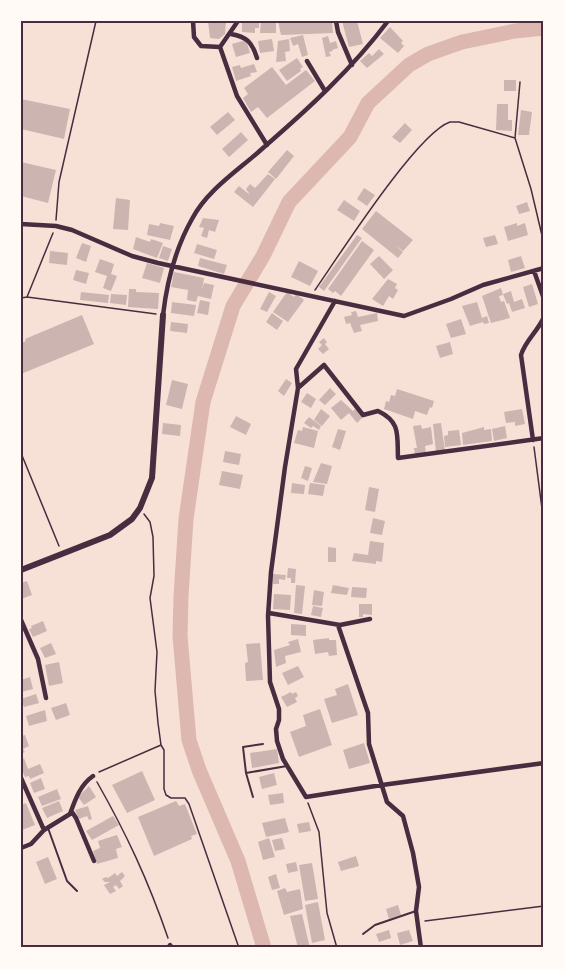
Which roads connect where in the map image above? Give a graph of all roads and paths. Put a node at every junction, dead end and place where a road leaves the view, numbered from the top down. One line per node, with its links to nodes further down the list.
1 (96, 21): 16 (path)
2 (192, 21): 7 (street)
3 (238, 21): 6 (street)
4 (336, 21): 10 (street)
5 (388, 21): 10 (street)
6 (231, 34): 7 (street); 8 (street)
7 (220, 47): 14 (street)
8 (257, 58)
9 (307, 61): 12 (street)
10 (352, 66): 12 (street)
11 (519, 82): 13 (path)
12 (325, 92): 14 (street)
13 (515, 138): 17 (path); 21 (path)
14 (267, 145): 18 (street)
15 (21, 224): 16 (street)
16 (56, 226): 18 (street); 22 (path)
17 (544, 244)
18 (172, 266): 21 (street); 26 (street)
19 (544, 268): 20 (street)
20 (534, 271): 24 (street); 25 (street)
21 (311, 296): 25 (street)
22 (27, 297): 23 (path); 26 (path)
23 (21, 298)
24 (544, 299)
25 (336, 301): 28 (street)
26 (163, 315): 32 (street)
27 (544, 317): 30 (street)
28 (298, 388): 30 (street); 36 (street)
29 (544, 438): 30 (street)
30 (533, 440): 33 (path)
31 (21, 453): 34 (path)
32 (140, 508): 34 (street); 42 (path)
33 (544, 524)
34 (63, 555): 35 (street)
35 (21, 570)
36 (268, 613): 39 (street); 44 (street)
37 (370, 619): 39 (street)
38 (21, 620): 40 (street)
39 (338, 625): 48 (street)
40 (46, 698)
41 (263, 744): 45 (lane)
42 (161, 745): 46 (path); 61 (path)
43 (544, 763): 48 (street)
44 (287, 766): 45 (lane); 50 (street)
45 (246, 773): 49 (lane)
46 (93, 776): 51 (street); 60 (path)
47 (21, 778): 52 (street)
48 (382, 785): 50 (street); 57 (street)
49 (253, 797)
50 (306, 797): 62 (path)
51 (72, 812): 52 (street); 54 (street)
52 (46, 829): 53 (street); 55 (lane)
53 (21, 848)
54 (94, 861)
55 (77, 891)
56 (544, 906): 58 (path)
57 (416, 910): 58 (street); 59 (lane)
58 (418, 922): 63 (street)
59 (363, 934)
60 (171, 946)
61 (239, 948)
62 (337, 948)
63 (421, 948)

